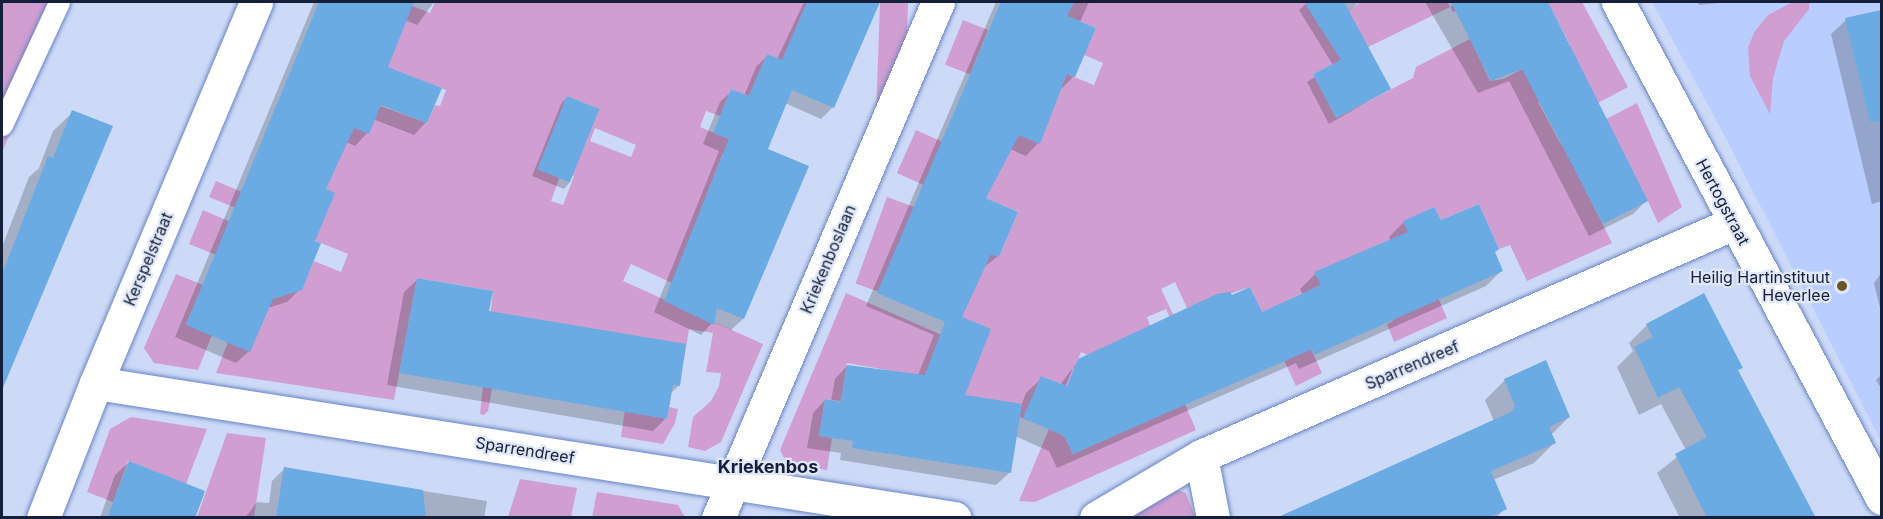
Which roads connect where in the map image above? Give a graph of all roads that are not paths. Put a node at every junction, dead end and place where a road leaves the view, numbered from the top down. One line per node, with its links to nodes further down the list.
1 (59, 2): 5 (lane)
2 (256, 2): 7 (street, Kerspelstraat)
3 (938, 2): 9 (street, Kriekenboslaan)
4 (1618, 2): 6 (street, Hertogstraat)
5 (2, 125)
6 (1734, 223): 8 (street, Sparrendreef); 10 (street, Hertogstraat)
7 (96, 383): 9 (street, Sparrendreef); 11 (street, Kerspelstraat)
8 (1201, 456): 14 (street, Sparrendreef); 15 (street)
9 (733, 482): 12 (street, Kriekenboslaan); 13 (street, Sparrendreef)
10 (1881, 498)
11 (43, 518)
12 (718, 518)
13 (954, 518)
14 (1096, 518)
15 (1213, 518)

